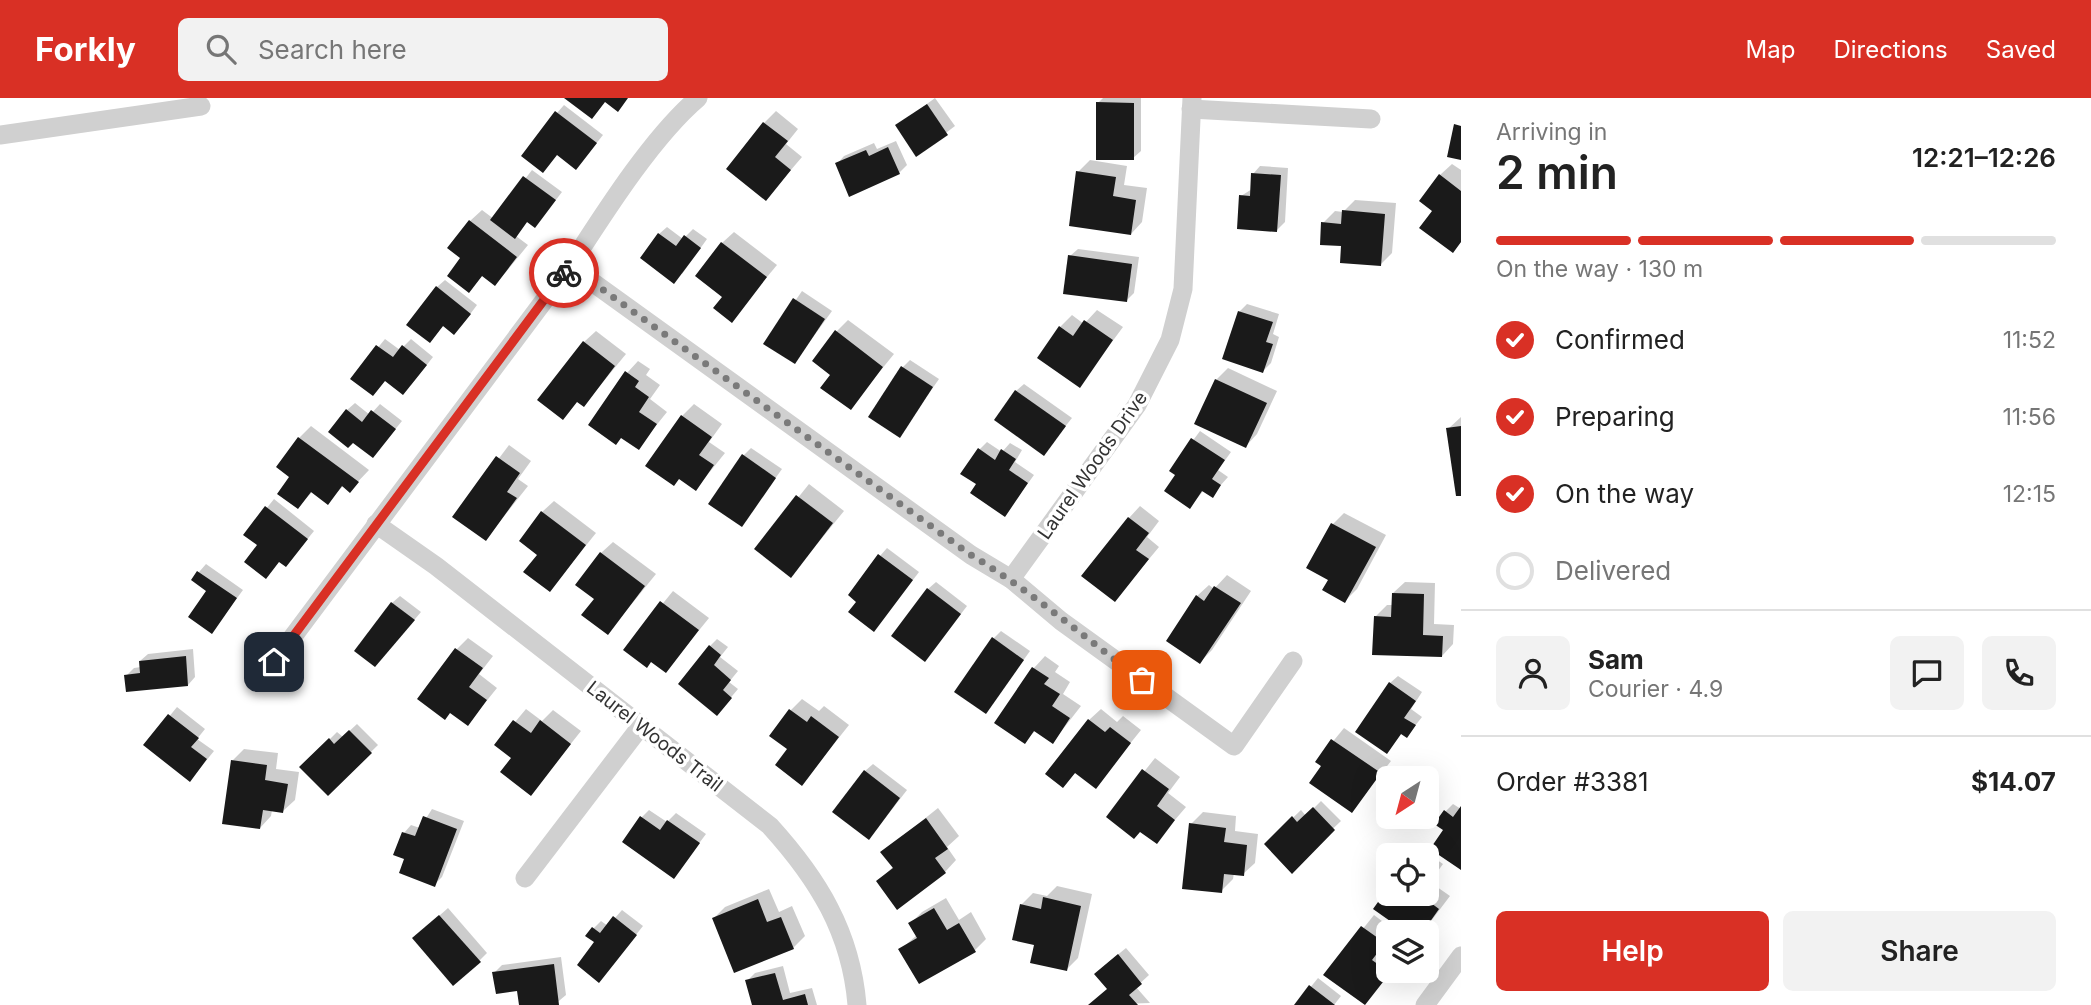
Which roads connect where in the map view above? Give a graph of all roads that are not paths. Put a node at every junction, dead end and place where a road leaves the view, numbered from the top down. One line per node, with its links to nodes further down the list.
1 (698, 98): 6 (street)
2 (1191, 104): 4 (street); 8 (street, Laurel Woods Drive)
3 (201, 106): 5 (street)
4 (1371, 119)
5 (0, 135)
6 (570, 266): 7 (street); 8 (street)
7 (376, 524): 10 (street); 11 (street, Laurel Woods Trail)
8 (1011, 579): 9 (street)
9 (1293, 661)
10 (259, 682)
11 (641, 726): 12 (street); 14 (street, Laurel Woods Trail)
12 (525, 878)
13 (1461, 956): 15 (street)
14 (858, 1005)
15 (1425, 1005)

